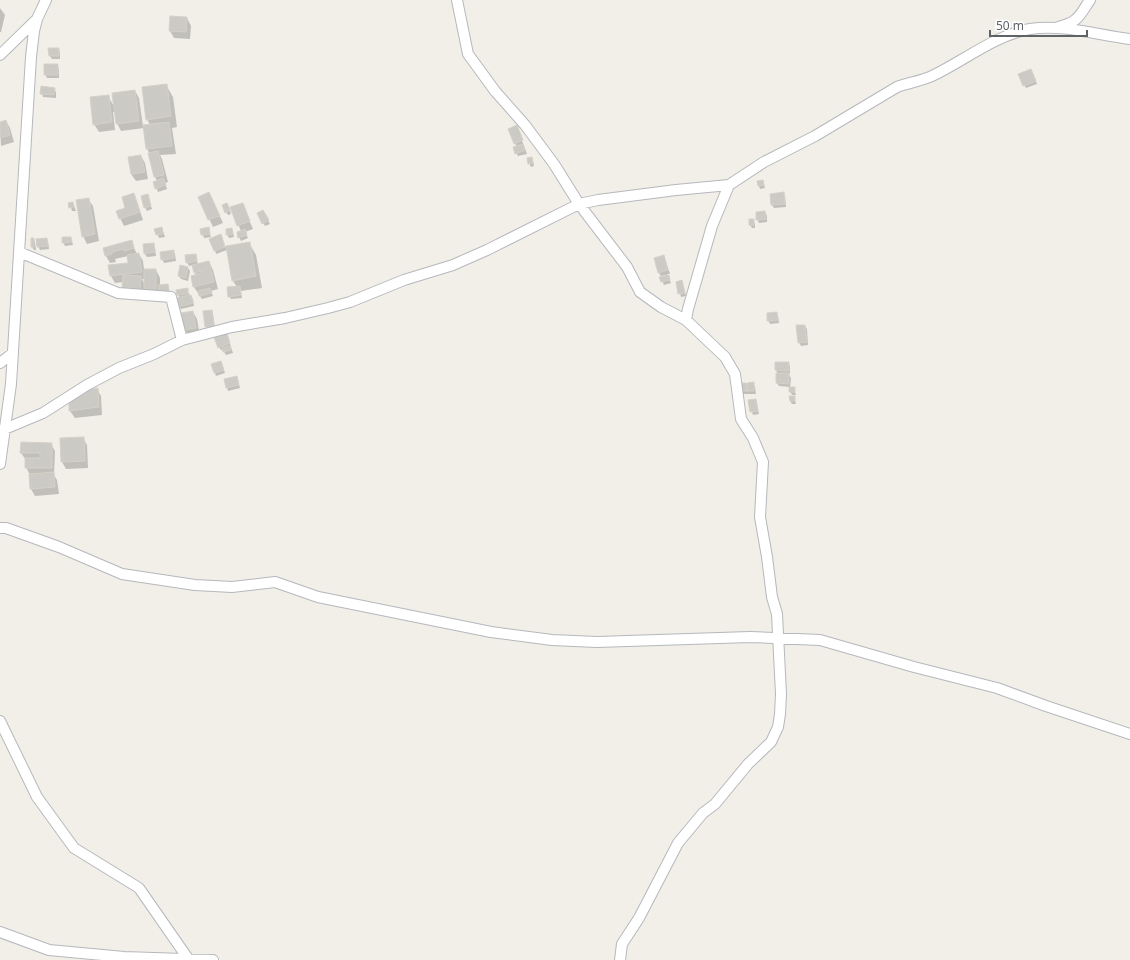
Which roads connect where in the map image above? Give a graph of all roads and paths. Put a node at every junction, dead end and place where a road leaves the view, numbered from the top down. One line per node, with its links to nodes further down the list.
1 (46, 0): 4 (street)
2 (456, 0): 9 (street)
3 (1090, 0): 5 (street)
4 (37, 19): 7 (street); 10 (street)
5 (1051, 28): 6 (street); 8 (street)
6 (1130, 39)
7 (0, 55)
8 (729, 185): 9 (street); 11 (street)
9 (579, 204): 11 (street); 12 (street)
10 (19, 252): 12 (street); 13 (street)
11 (686, 320): 18 (street)
12 (182, 340): 15 (street)
13 (13, 353): 14 (street); 15 (street)
14 (0, 363)
15 (2, 430): 16 (street)
16 (0, 464)
17 (0, 528): 18 (street)
18 (779, 639): 20 (street); 24 (street)
19 (0, 721): 22 (street)
20 (1130, 734)
21 (0, 932): 22 (street)
22 (189, 960): 23 (street)
23 (213, 960)
24 (620, 960)

